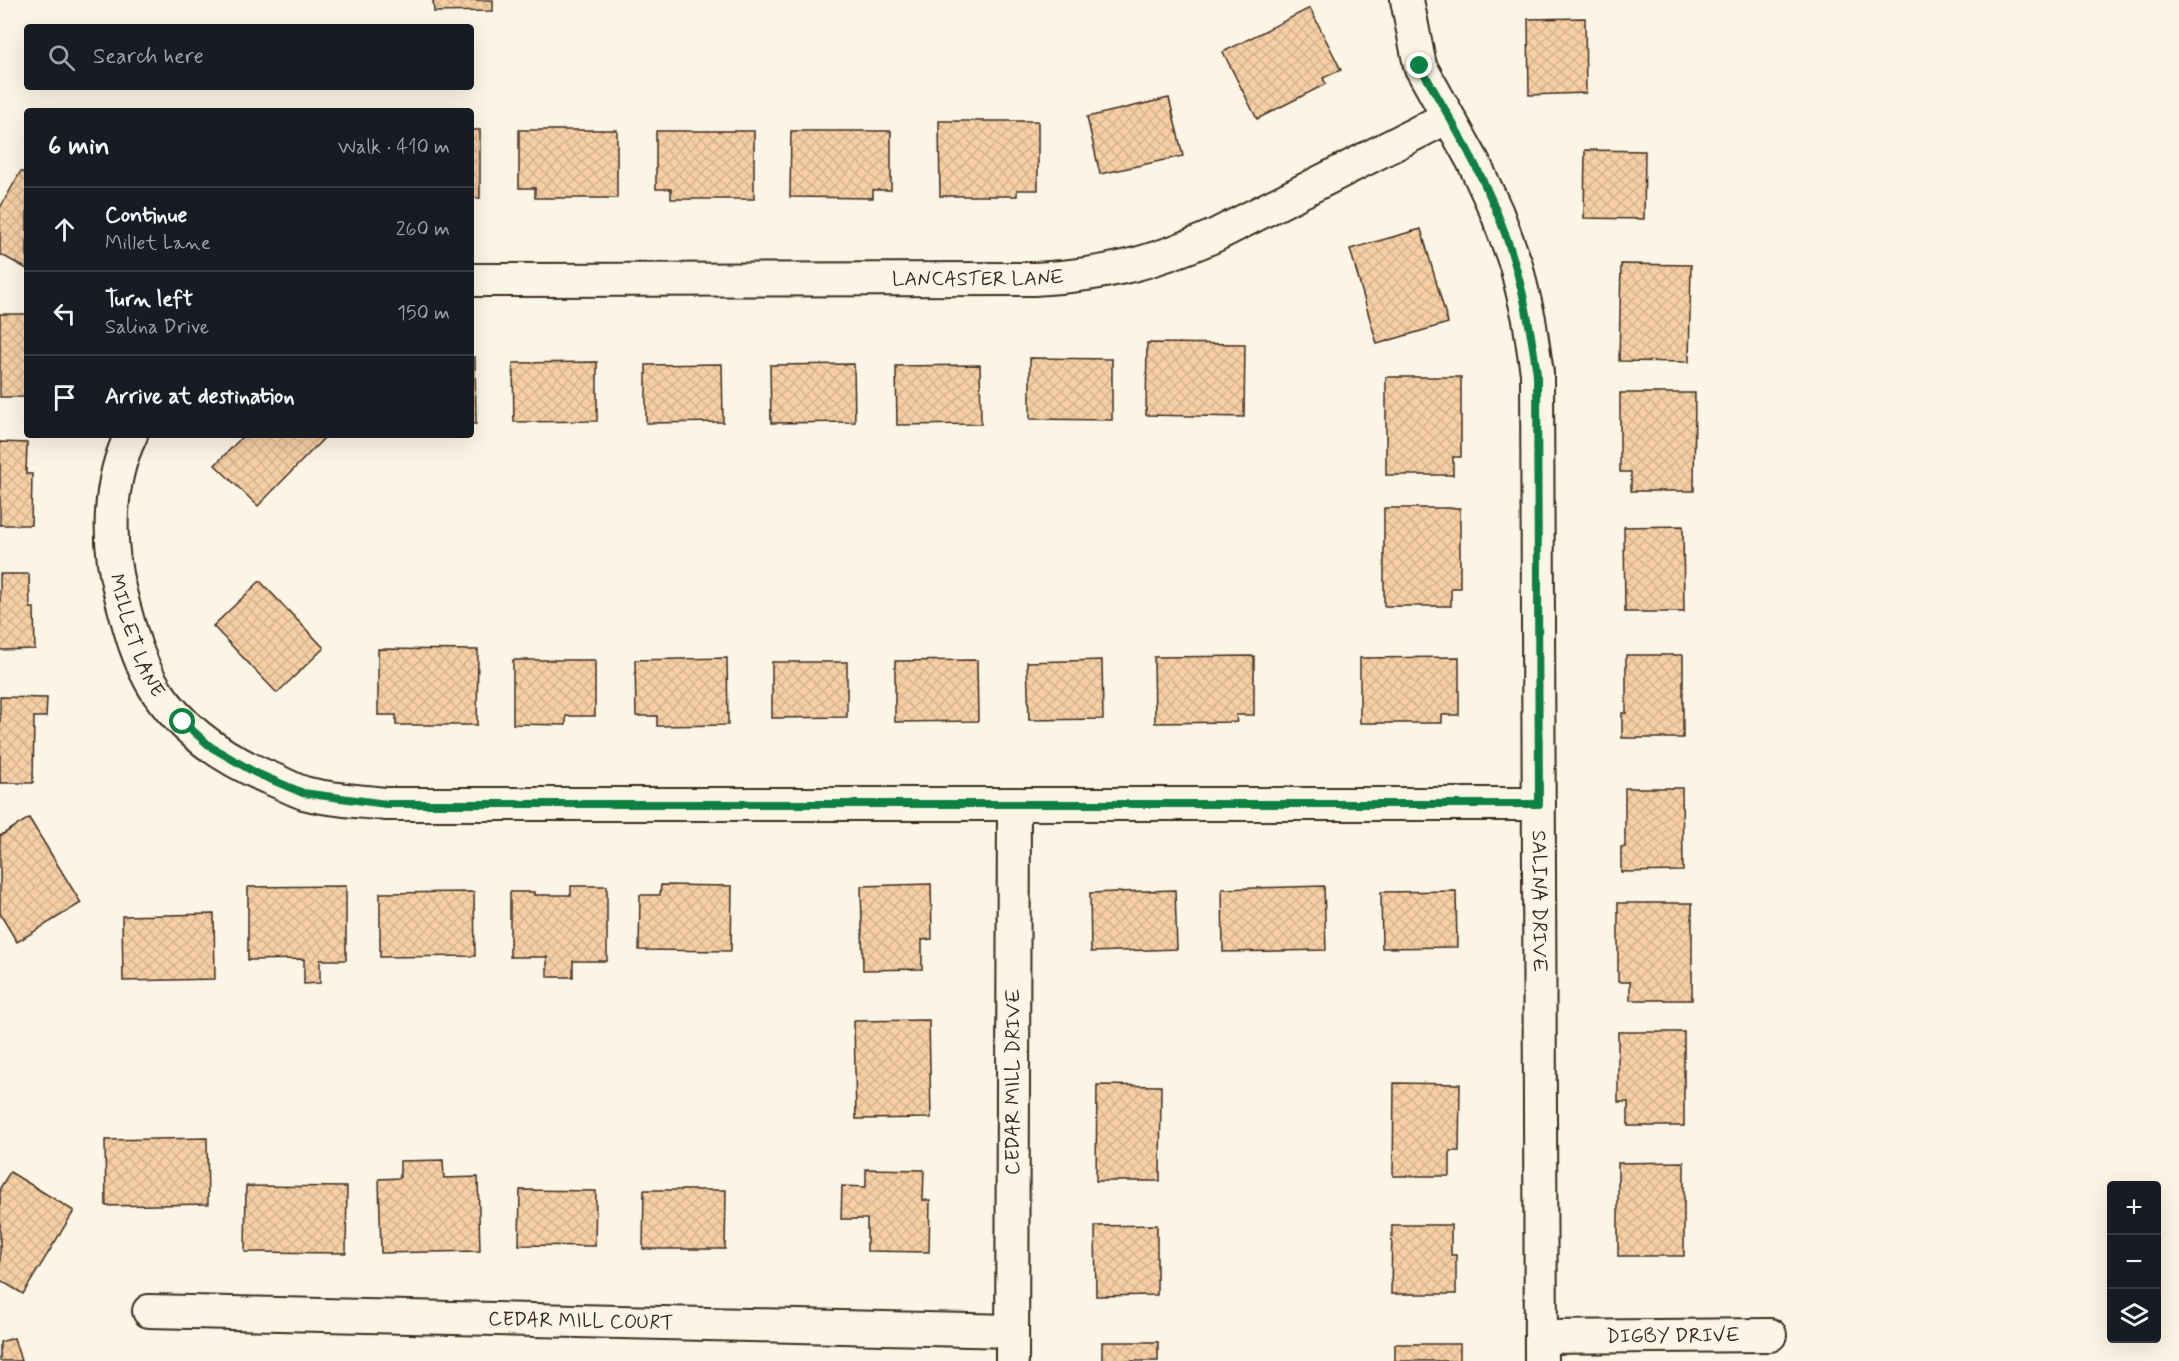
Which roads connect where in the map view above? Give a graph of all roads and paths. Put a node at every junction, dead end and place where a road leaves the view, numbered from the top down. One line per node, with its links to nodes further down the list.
1 (1407, 0): 2 (street, SALINA DRIVE)
2 (1448, 117): 3 (street, LANCASTER LANE); 6 (street, SALINA DRIVE)
3 (474, 280)
4 (129, 438): 5 (street, MILLET LANE)
5 (1014, 804): 6 (street, MILLET LANE); 9 (street, CEDAR MILL DRIVE)
6 (1539, 804): 10 (street, SALINA DRIVE)
7 (149, 1311): 9 (street, CEDAR MILL COURT)
8 (1770, 1335): 10 (street, DIGBY DRIVE)
9 (1012, 1346)
10 (1541, 1349)

